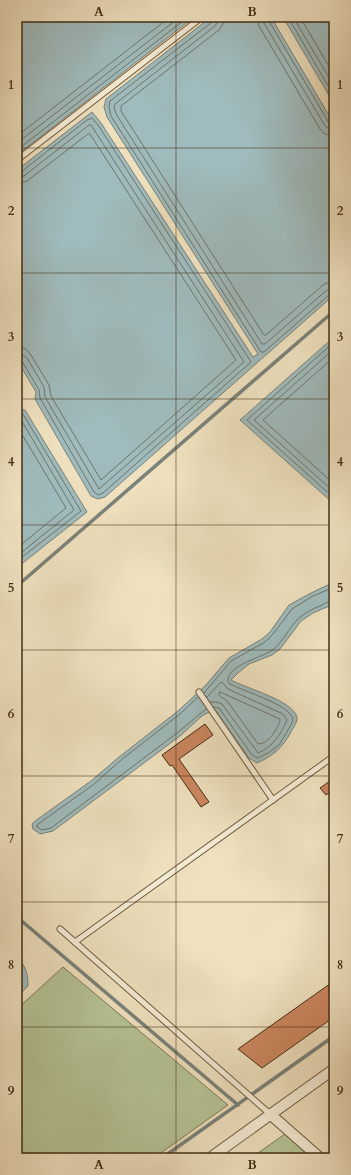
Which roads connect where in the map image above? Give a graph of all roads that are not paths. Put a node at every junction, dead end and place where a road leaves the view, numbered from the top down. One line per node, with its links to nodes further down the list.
1 (202, 17): 2 (lane)
2 (17, 160)
3 (199, 692): 5 (lane)
4 (334, 756): 5 (lane)
5 (273, 800): 7 (lane)
6 (60, 929): 7 (lane)
7 (75, 942): 9 (lane)
8 (334, 1069): 9 (street)
9 (270, 1114): 10 (street); 11 (street)
10 (210, 1158)
11 (320, 1158)

